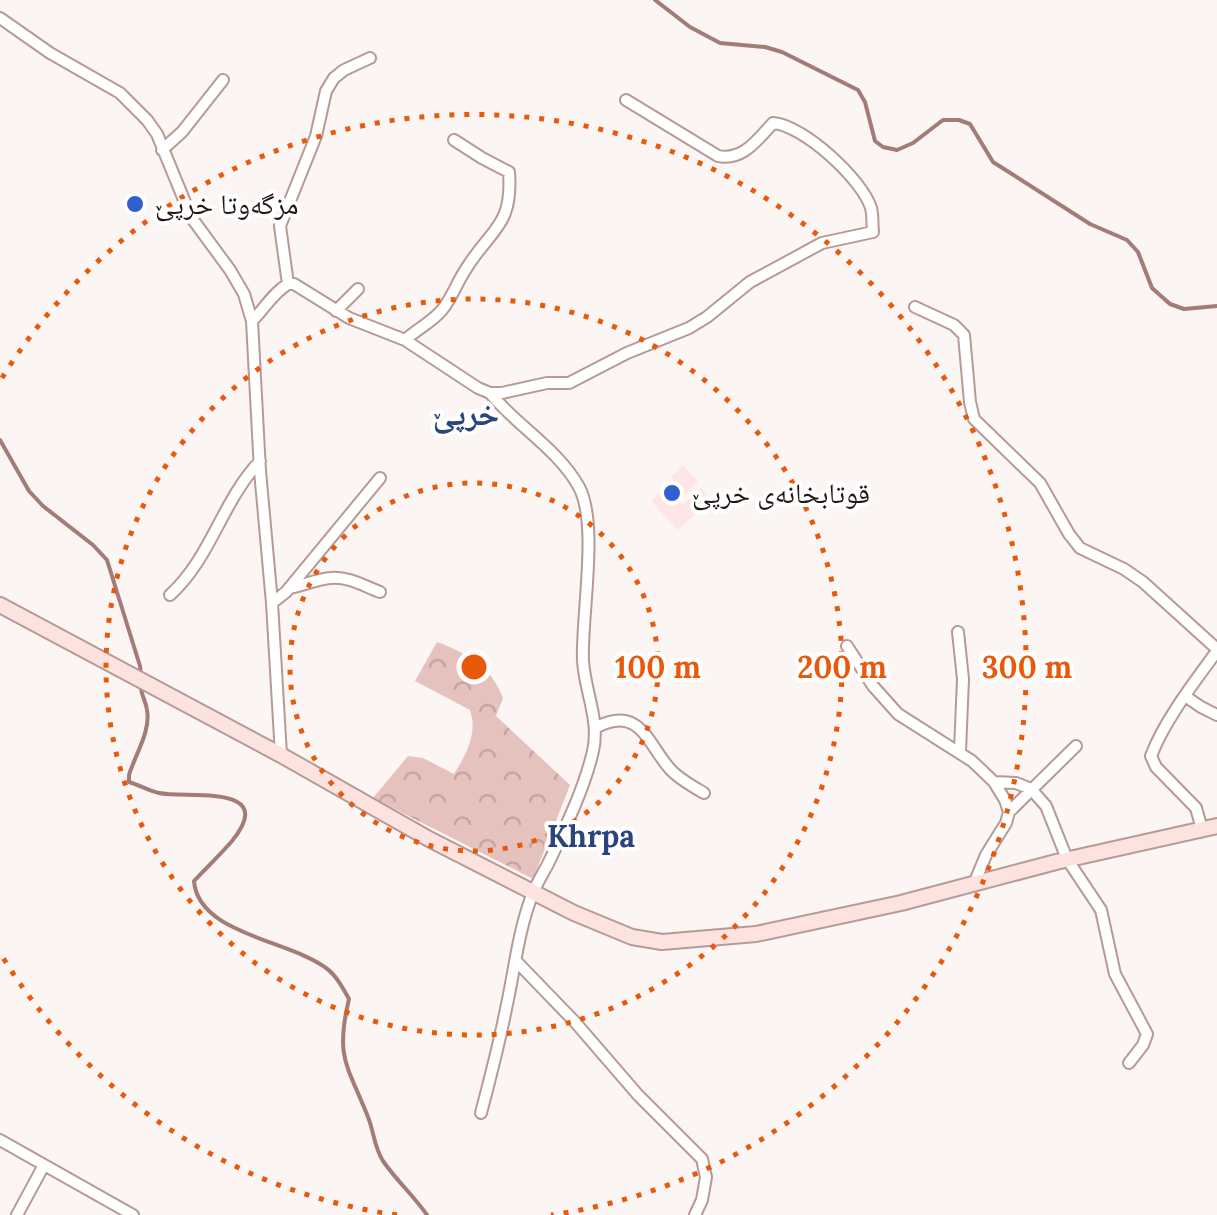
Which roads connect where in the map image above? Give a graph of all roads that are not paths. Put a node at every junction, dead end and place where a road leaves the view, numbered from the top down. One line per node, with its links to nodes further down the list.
1 (0, 18): 6 (street)
2 (370, 58): 7 (street)
3 (223, 80): 6 (street)
4 (626, 100): 13 (street)
5 (454, 140): 12 (street)
6 (162, 150): 11 (street)
7 (288, 284): 10 (street); 11 (street)
8 (358, 288): 10 (street)
9 (915, 307): 23 (street)
10 (336, 312): 12 (street)
11 (252, 321): 14 (street)
12 (406, 340): 13 (street)
13 (490, 393): 26 (street)
14 (260, 461): 18 (street); 19 (street)
15 (380, 478): 16 (street)
16 (289, 588): 17 (street); 19 (street)
17 (380, 592)
18 (170, 595)
19 (272, 603): 29 (street)
20 (0, 606): 29 (street)
21 (958, 632): 28 (street)
22 (848, 646): 28 (street)
23 (1217, 650): 24 (street)
24 (1185, 696): 25 (street); 34 (street)
25 (1217, 714)
26 (595, 728): 32 (street); 37 (street)
27 (1076, 746): 31 (street)
28 (960, 751): 30 (street)
29 (281, 756): 37 (street)
30 (994, 782): 31 (street); 33 (street)
31 (1031, 789): 33 (street); 35 (street)
32 (704, 793)
33 (1009, 812): 36 (street)
34 (1212, 825): 35 (street)
35 (1067, 859): 36 (street); 39 (street)
36 (974, 884): 37 (street)
37 (532, 892): 38 (street)
38 (516, 961): 40 (street); 45 (street)
39 (1128, 1063)
40 (481, 1113)
41 (0, 1140): 42 (street)
42 (44, 1165): 43 (street); 44 (street)
43 (17, 1215)
44 (133, 1215)
45 (695, 1215)

